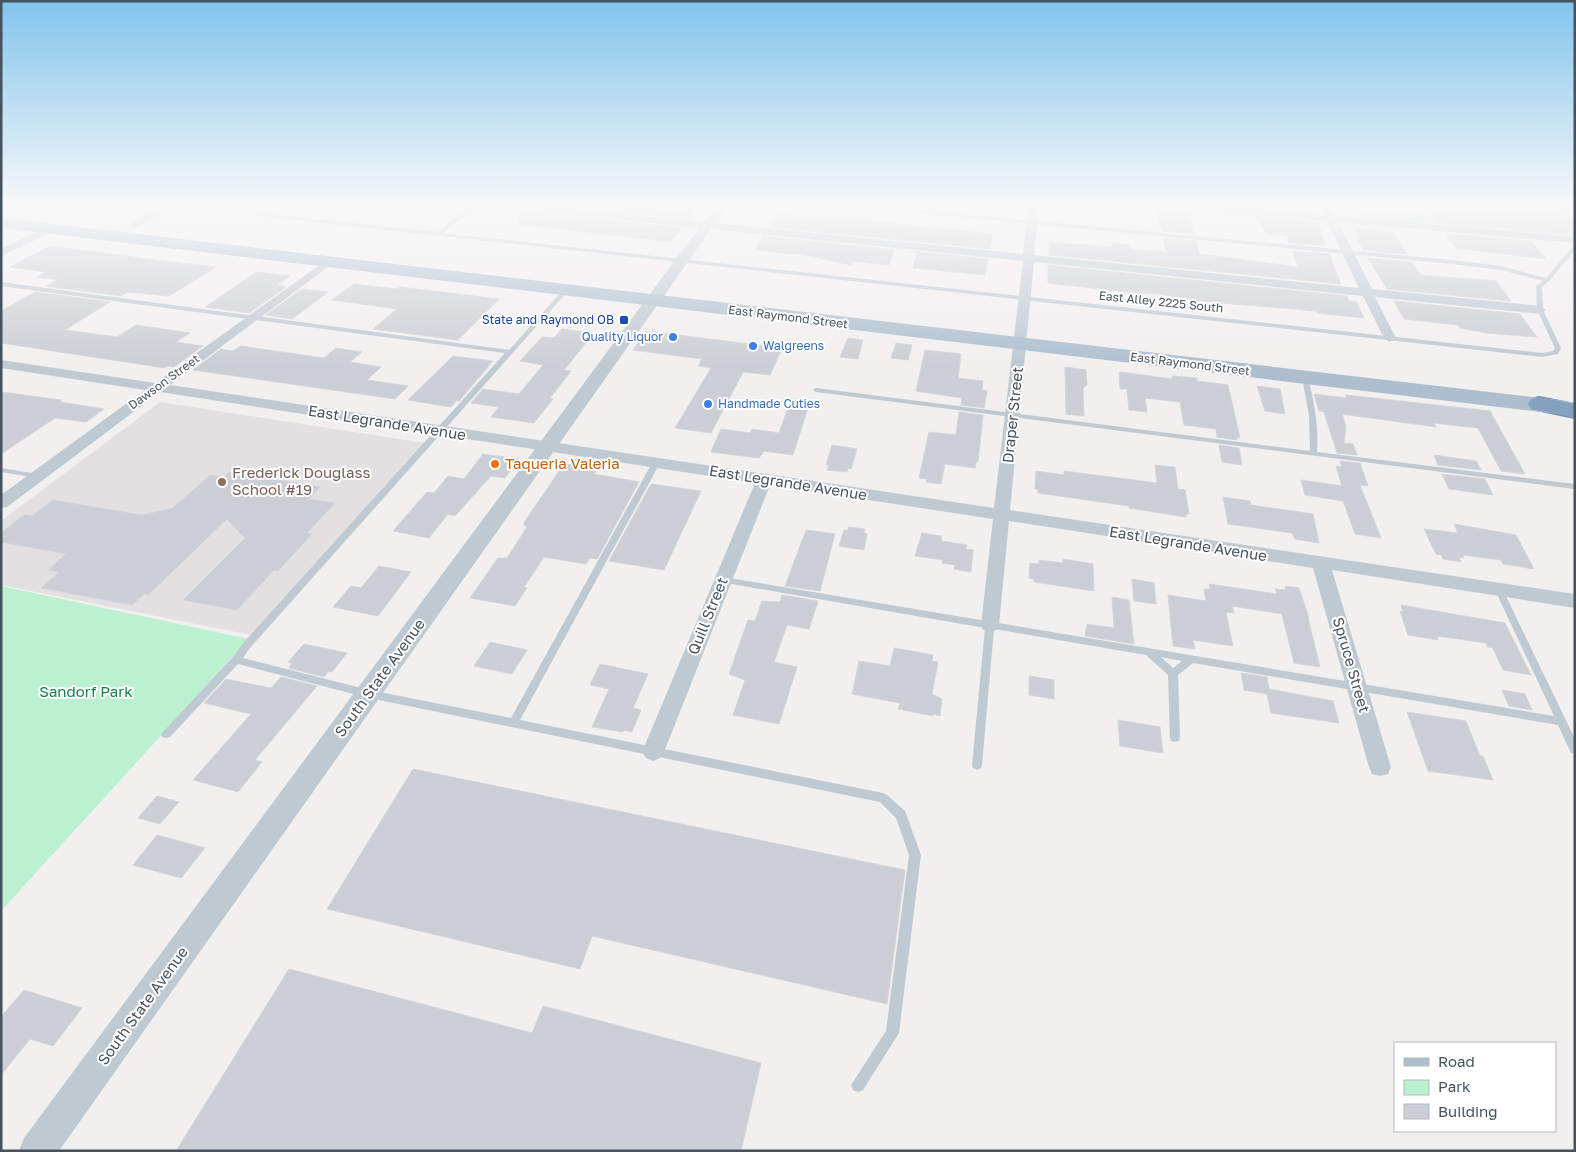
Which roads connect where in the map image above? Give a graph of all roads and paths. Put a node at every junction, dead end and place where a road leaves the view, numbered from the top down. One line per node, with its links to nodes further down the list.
1 (1030, 258): 16 (street, Draper Street)
2 (301, 259): 10 (main road, East Raymond Street)
3 (390, 259): 15 (main road, East Raymond Street)
4 (662, 259): 9 (lane, East Alley 2225 South)
5 (1038, 259): 14 (street)
6 (1351, 259): 14 (street)
7 (1407, 259): 11 (lane)
8 (1564, 259): 11 (lane)
9 (682, 261): 15 (street, South State Avenue); 16 (lane, East Alley 2225 South)
10 (328, 262): 13 (main road, East Raymond Street); 18 (street, Dawson Street)
11 (1547, 280): 17 (lane)
12 (1, 284): 18 (lane)
13 (566, 290): 15 (main road, East Raymond Street); 21 (lane)
14 (1367, 292): 17 (street); 20 (street)
15 (657, 294): 19 (main road, East Raymond Street); 32 (street, South State Avenue)
16 (1025, 298): 19 (street, Draper Street); 20 (lane, East Alley 2225 South)
17 (1540, 310): 22 (lane)
18 (252, 318): 21 (lane); 25 (street, Dawson Street)
19 (1021, 336): 24 (main road, East Raymond Street); 27 (main road, East Raymond Street); 30 (street, Draper Street)
20 (1390, 338): 22 (lane, East Alley 2225 South)
21 (510, 352): 31 (lane)
22 (1556, 353)
23 (1, 364): 25 (street, East Legrande Avenue)
24 (1305, 377): 28 (main road, East Raymond Street); 33 (lane)
25 (156, 388): 31 (street, East Legrande Avenue); 36 (street, Dawson Street)
26 (816, 390): 30 (lane)
27 (1575, 391)
28 (1539, 404): 29 (highway)
29 (1575, 410)
30 (1013, 414): 33 (lane); 40 (street, Draper Street)
31 (439, 431): 32 (street, East Legrande Avenue); 48 (lane)
32 (546, 447): 34 (street, East Legrande Avenue); 51 (street, South State Avenue)
33 (1313, 454): 38 (lane)
34 (656, 463): 37 (street, East Legrande Avenue); 53 (lane)
35 (1, 470): 36 (lane)
36 (38, 476): 39 (street, Dawson Street)
37 (764, 480): 40 (street, East Legrande Avenue); 42 (street, Quill Street)
38 (1575, 487)
39 (1, 503)
40 (1001, 516): 41 (street, East Legrande Avenue); 45 (street, Draper Street)
41 (1321, 564): 43 (street, East Legrande Avenue); 50 (street, Spruce Street)
42 (723, 580): 45 (lane); 57 (street, Quill Street)
43 (1499, 590): 44 (street, East Legrande Avenue); 52 (lane)
44 (1575, 601)
45 (990, 625): 46 (lane); 58 (lane)
46 (1149, 652): 47 (lane); 49 (lane)
47 (1191, 659): 49 (lane); 50 (lane)
48 (236, 660): 51 (lane); 54 (lane)
49 (1173, 674): 55 (lane)
50 (1357, 688): 52 (lane); 59 (street, Spruce Street)
51 (369, 694): 53 (lane); 61 (street, South State Avenue)
52 (1561, 721): 56 (lane)
53 (513, 724): 57 (lane)
54 (166, 734)
55 (1175, 738)
56 (1575, 750)
57 (653, 752): 60 (lane)
58 (977, 765)
59 (1380, 767)
60 (858, 1085)
61 (37, 1151)

